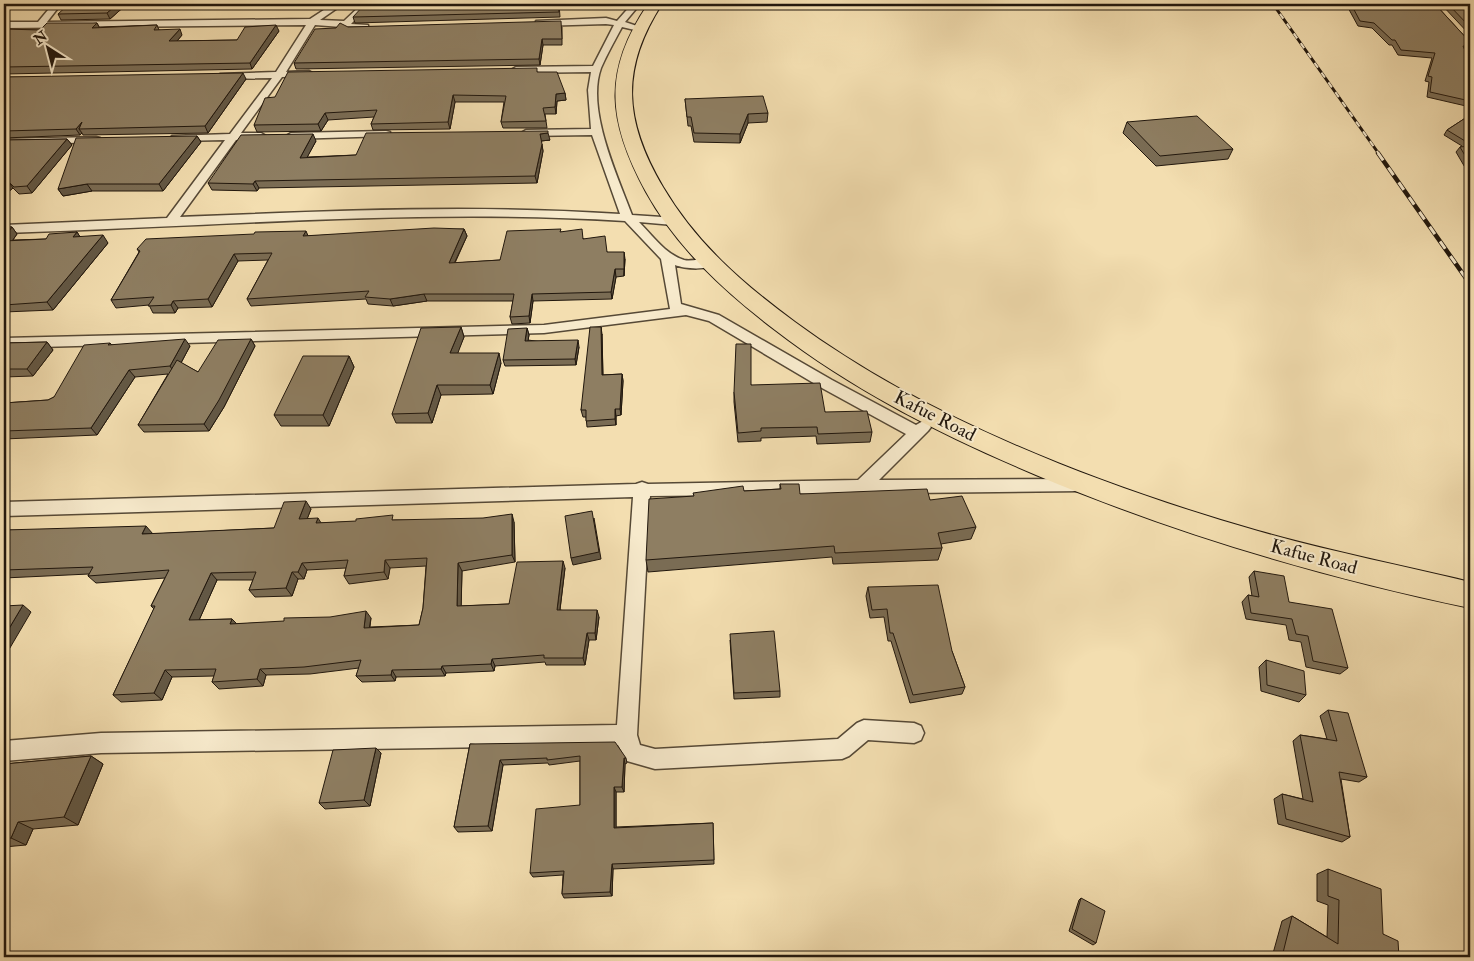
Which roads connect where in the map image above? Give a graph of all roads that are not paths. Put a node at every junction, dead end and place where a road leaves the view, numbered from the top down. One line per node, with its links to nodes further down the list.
1 (57, 4): 10 (street)
2 (338, 4): 6 (street)
3 (366, 4): 8 (street)
4 (655, 4): 5 (highway, Kafue Road)
5 (632, 18): 7 (street); 12 (street); 25 (highway, Kafue Road)
6 (312, 22): 8 (street); 10 (street); 15 (street)
7 (529, 23)
8 (344, 24): 11 (street)
9 (4, 25): 10 (street)
10 (40, 25)
11 (374, 27)
12 (596, 69): 13 (street); 17 (street)
13 (507, 70)
14 (319, 74): 15 (street)
15 (279, 75): 16 (street); 20 (street)
16 (210, 76)
17 (596, 132): 18 (street); 24 (street)
18 (516, 133)
19 (397, 134): 20 (street)
20 (232, 137): 21 (street); 26 (street)
21 (162, 139)
22 (112, 140): 23 (street)
23 (4, 142)
24 (627, 217): 25 (street); 26 (street); 28 (street)
25 (673, 221): 29 (highway, Kafue Road)
26 (170, 222): 27 (street)
27 (4, 229)
28 (667, 258): 29 (street); 30 (street)
29 (712, 262): 32 (highway, Kafue Road)
30 (686, 311): 31 (street); 32 (street)
31 (4, 344)
32 (925, 425): 33 (street); 34 (highway, Kafue Road)
33 (864, 484): 34 (street); 35 (street)
34 (1088, 484): 37 (highway, Kafue Road)
35 (642, 488): 36 (street); 39 (street)
36 (4, 509)
37 (1470, 595)
38 (914, 733): 39 (street)
39 (627, 735): 40 (street)
40 (4, 750)

